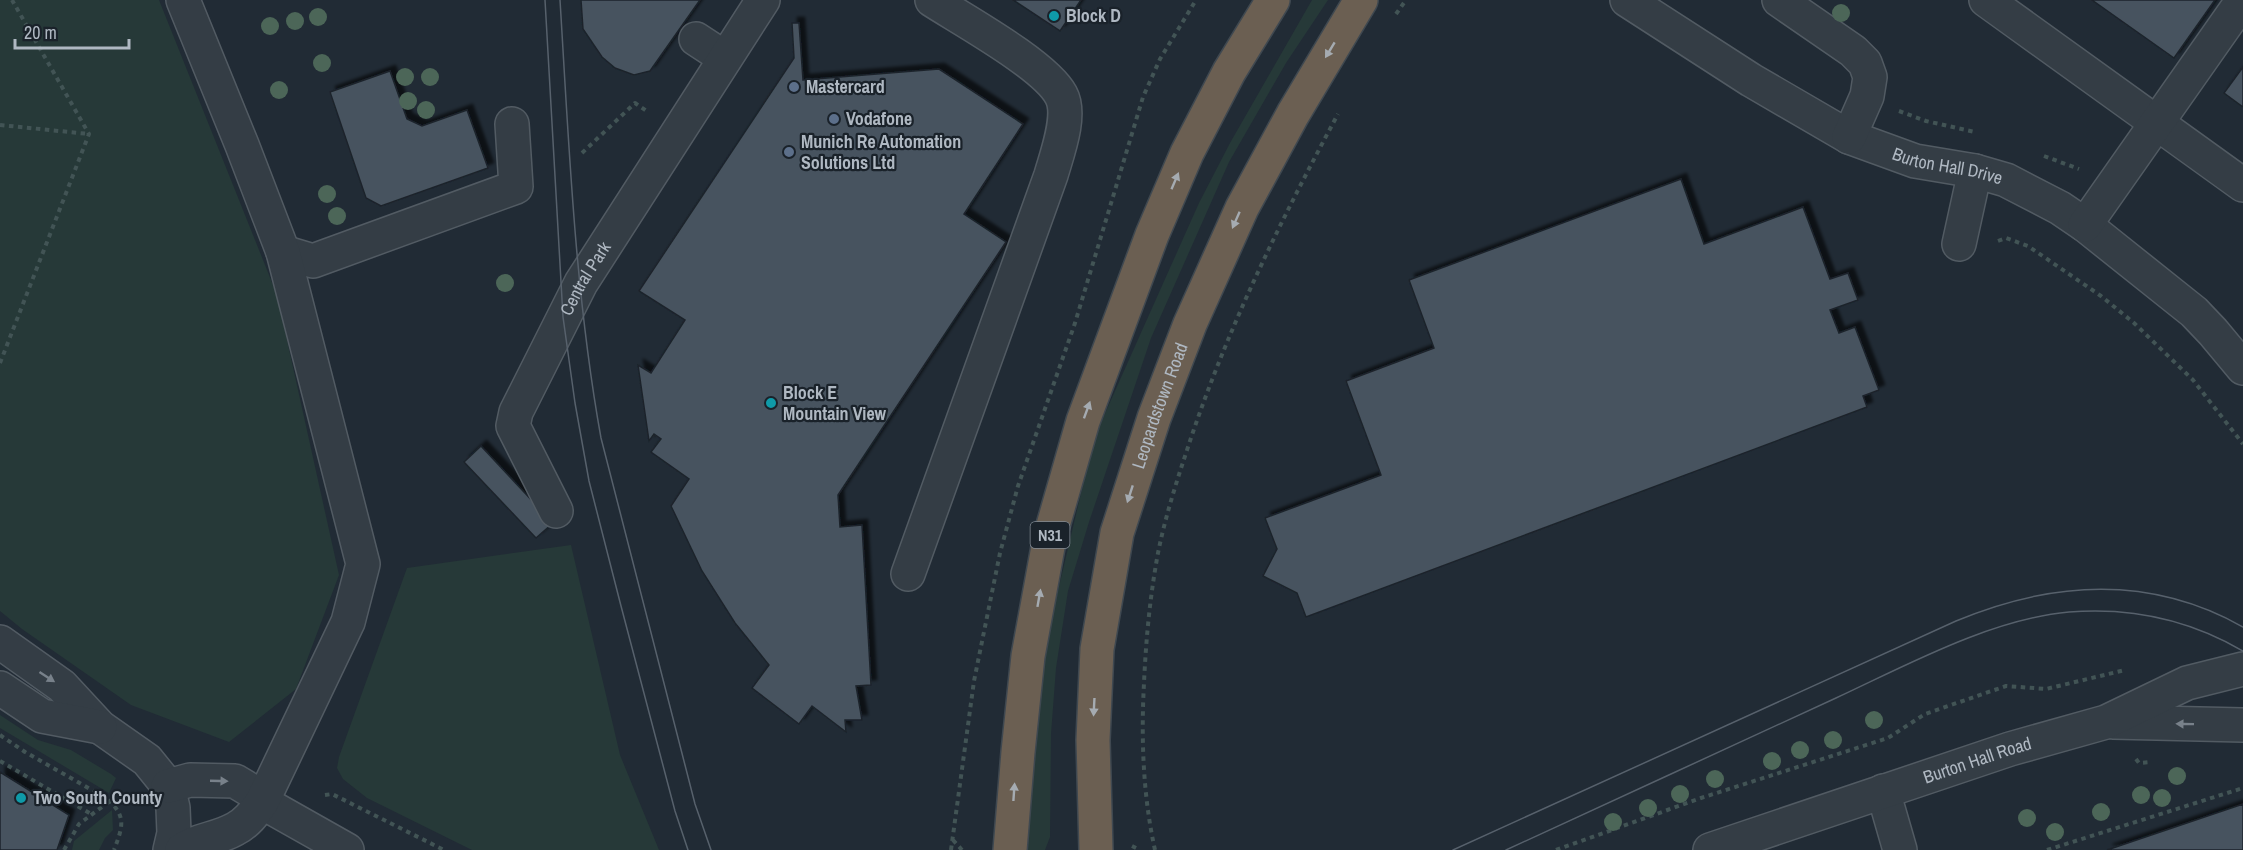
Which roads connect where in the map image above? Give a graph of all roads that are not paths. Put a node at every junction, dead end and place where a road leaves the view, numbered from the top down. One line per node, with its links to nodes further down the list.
1 (183, 0): 19 (street)
2 (763, 0): 11 (street, Central Park)
3 (932, 0): 22 (street)
4 (1273, 0): 36 (highway, N31, one-way to 4)
5 (1361, 0): 32 (highway, Leopardstown Road, one-way to 32)
6 (1627, 0): 14 (street, Burton Hall Drive)
7 (1779, 0): 14 (street)
8 (1986, 0): 12 (street)
9 (2243, 0): 12 (street)
10 (696, 39): 11 (street)
11 (724, 58): 21 (street, Central Park)
12 (2157, 123): 16 (street); 17 (street)
13 (512, 124): 19 (street)
14 (1849, 137): 15 (street, Burton Hall Drive)
15 (1975, 171): 17 (street, Burton Hall Drive); 18 (street)
16 (2243, 185)
17 (2085, 225): 20 (street, Burton Hall Drive)
18 (1959, 244)
19 (283, 252): 31 (street)
20 (2243, 369)
21 (556, 512)
22 (908, 574)
23 (0, 642): 28 (street, one-way to 28)
24 (2234, 667): 26 (street, Burton Hall Road)
25 (0, 688): 28 (street)
26 (2106, 722): 27 (street, one-way to 26); 30 (street, Burton Hall Road)
27 (2243, 725)
28 (100, 727): 29 (street)
29 (168, 786): 31 (street, one-way to 31); 33 (street)
30 (1883, 791): 37 (street, Burton Hall Road); 38 (street)
31 (262, 802): 34 (street); 35 (street)
32 (1099, 842)
33 (170, 850)
34 (182, 850)
35 (347, 850)
36 (1010, 850)
37 (1710, 850)
38 (1900, 850)

